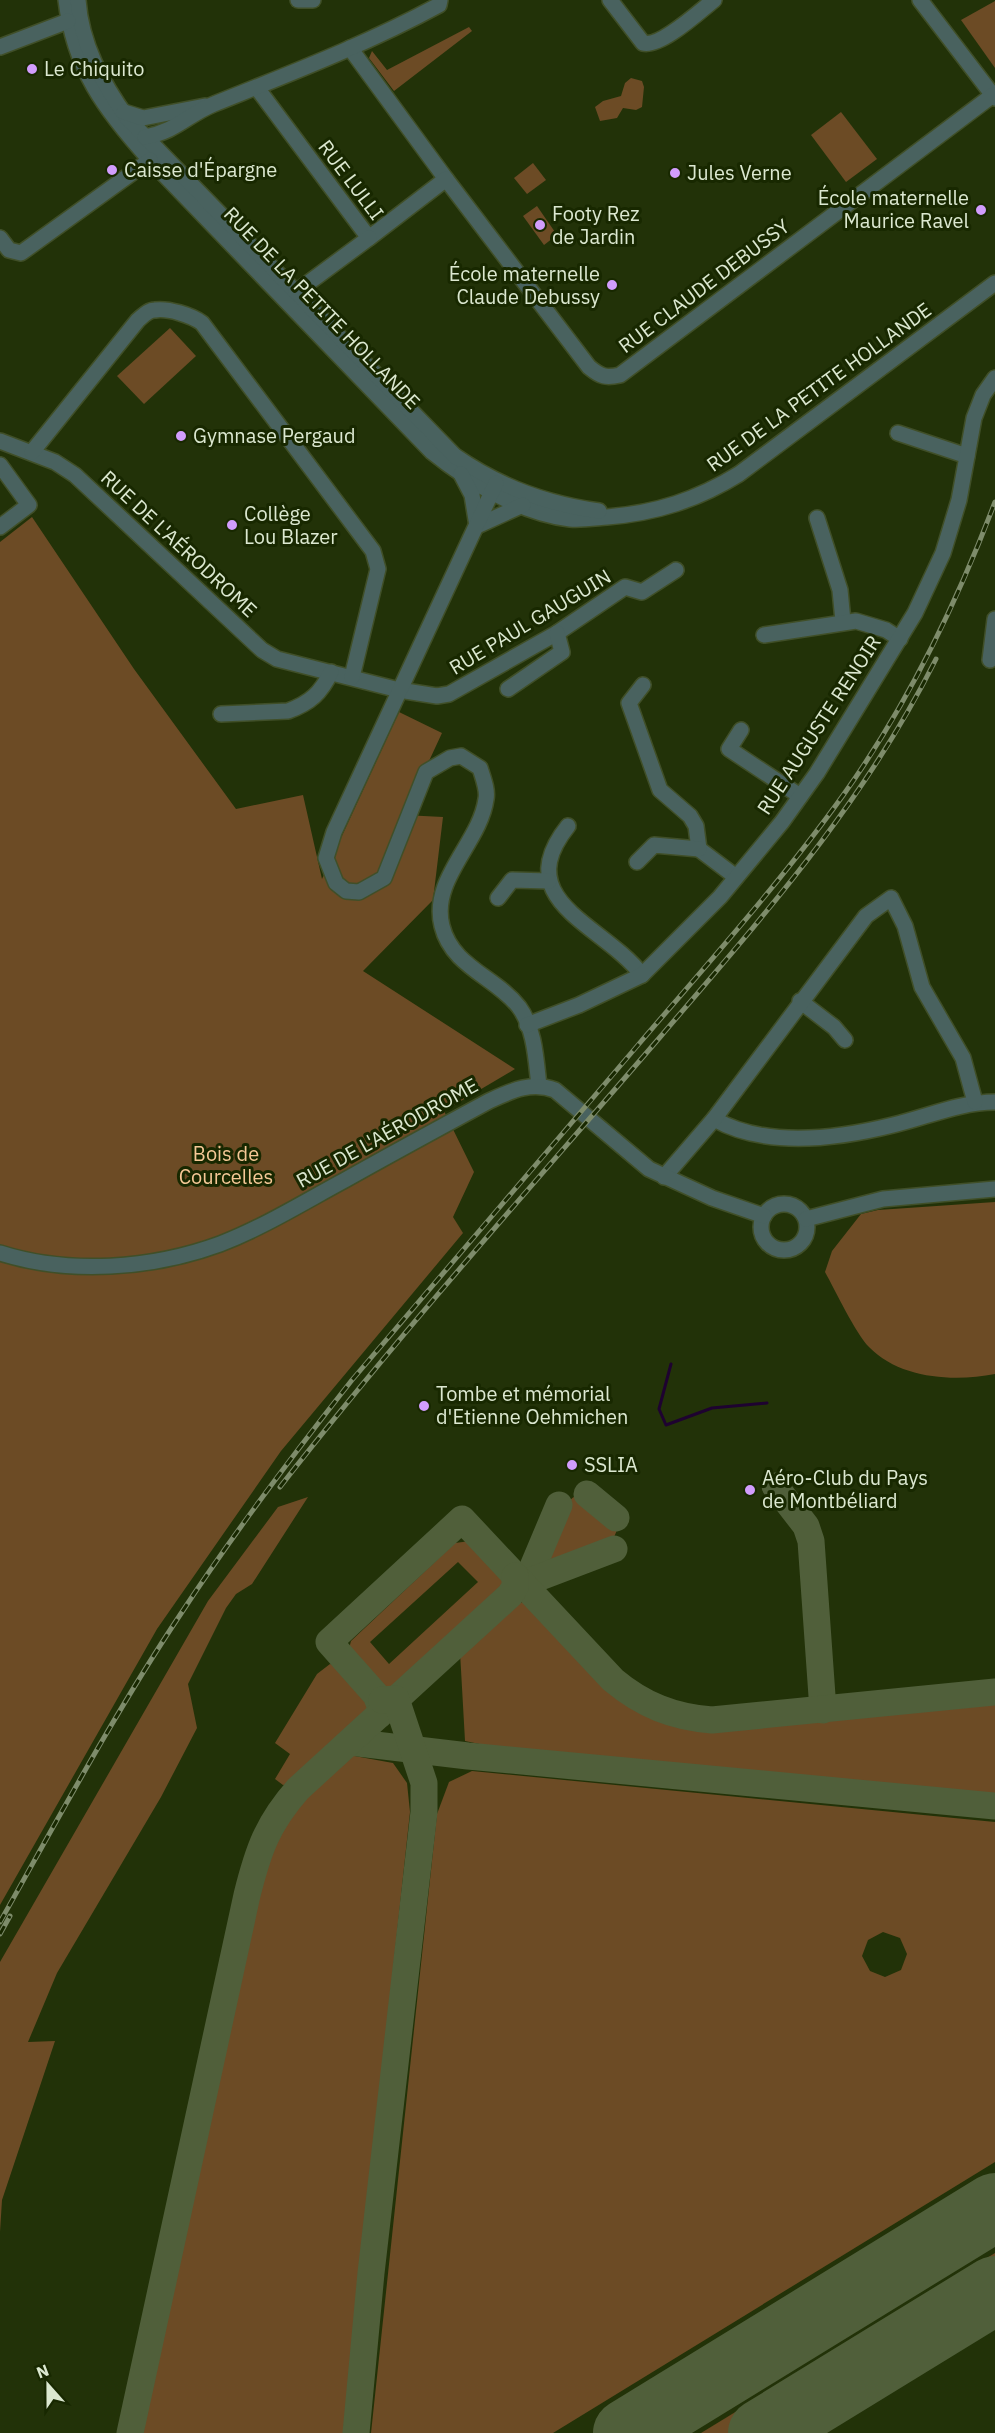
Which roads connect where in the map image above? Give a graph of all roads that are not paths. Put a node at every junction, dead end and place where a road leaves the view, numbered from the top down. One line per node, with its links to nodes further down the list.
1 (66, 0): 9 (street, RUE DE LA PETITE HOLLANDE)
2 (78, 0): 10 (street, RUE DE LA PETITE HOLLANDE)
3 (298, 0): 4 (street)
4 (313, 0)
5 (440, 0): 12 (street)
6 (610, 0): 7 (street)
7 (714, 0)
8 (920, 0): 14 (street)
9 (68, 21): 10 (street, RUE DE LA PETITE HOLLANDE); 11 (street); 19 (street, RUE DE LA PETITE HOLLANDE)
10 (84, 36): 16 (street, RUE DE LA PETITE HOLLANDE)
11 (0, 46)
12 (350, 48): 13 (street); 22 (street, RUE CLAUDE DEBUSSY)
13 (257, 88): 15 (street); 24 (street, RUE LULLI)
14 (994, 96): 22 (street, RUE CLAUDE DEBUSSY)
15 (211, 105): 17 (street); 18 (street)
16 (123, 111): 17 (street); 19 (street, RUE DE LA PETITE HOLLANDE)
17 (158, 117): 19 (street)
18 (172, 130): 19 (street); 21 (street)
19 (140, 141): 20 (street, RUE DE LA PETITE HOLLANDE); 21 (street, RUE DE LA PETITE HOLLANDE)
20 (150, 160): 23 (street); 33 (street, RUE DE LA PETITE HOLLANDE)
21 (169, 162): 26 (street, RUE DE LA PETITE HOLLANDE)
22 (450, 182): 24 (street, RUE LULLI)
23 (0, 238)
24 (369, 238): 26 (street)
25 (995, 283): 36 (street, RUE DE LA PETITE HOLLANDE)
26 (296, 292): 34 (street, RUE DE LA PETITE HOLLANDE)
27 (995, 378): 31 (street, RUE AUGUSTE RENOIR)
28 (898, 433): 31 (street)
29 (0, 441): 30 (street, RUE DE L'AÉRODROME)
30 (33, 452): 47 (street, RUE DE L'AÉRODROME); 48 (street)
31 (967, 456): 45 (street, RUE AUGUSTE RENOIR)
32 (0, 465): 39 (street)
33 (459, 472): 34 (street, RUE DE LA PETITE HOLLANDE); 38 (street)
34 (495, 486): 35 (street, RUE DE LA PETITE HOLLANDE); 36 (street, RUE DE LA PETITE HOLLANDE); 38 (street, RUE PAUL GAUGUIN)
35 (523, 505): 36 (street, RUE DE LA PETITE HOLLANDE); 38 (street)
36 (625, 516)
37 (817, 518): 42 (street)
38 (477, 526): 51 (street, RUE PAUL GAUGUIN)
39 (0, 527)
40 (676, 570): 43 (street, RUE PAUL GAUGUIN)
41 (995, 619): 46 (street)
42 (843, 621): 44 (street); 45 (street)
43 (557, 633): 50 (street); 51 (street, RUE PAUL GAUGUIN)
44 (764, 635)
45 (900, 639): 54 (street, RUE AUGUSTE RENOIR)
46 (990, 660)
47 (331, 672): 48 (street, RUE DE L'AÉRODROME); 52 (street)
48 (352, 677): 51 (street, RUE DE L'AÉRODROME)
49 (643, 685): 56 (street)
50 (508, 689)
51 (399, 690): 63 (street, RUE PAUL GAUGUIN)
52 (221, 714)
53 (741, 730): 54 (street)
54 (800, 796): 58 (street, RUE AUGUSTE RENOIR)
55 (568, 826): 59 (street)
56 (699, 849): 57 (street); 58 (street)
57 (637, 862)
58 (736, 877): 61 (street, RUE AUGUSTE RENOIR)
59 (549, 881): 60 (street); 61 (street)
60 (498, 898)
61 (642, 975): 63 (street, RUE AUGUSTE RENOIR)
62 (800, 1001): 64 (street); 66 (street); 68 (street)
63 (527, 1025): 65 (street, RUE PAUL GAUGUIN)
64 (846, 1040)
65 (539, 1086): 69 (street); 73 (street, RUE DE L'AÉRODROME)
66 (975, 1102): 67 (street); 68 (street)
67 (995, 1102)
68 (714, 1119): 69 (street)
69 (664, 1177): 71 (street)
70 (995, 1189): 72 (street)
71 (764, 1216): 72 (street); 72 (street)
72 (806, 1219)
73 (0, 1253)

